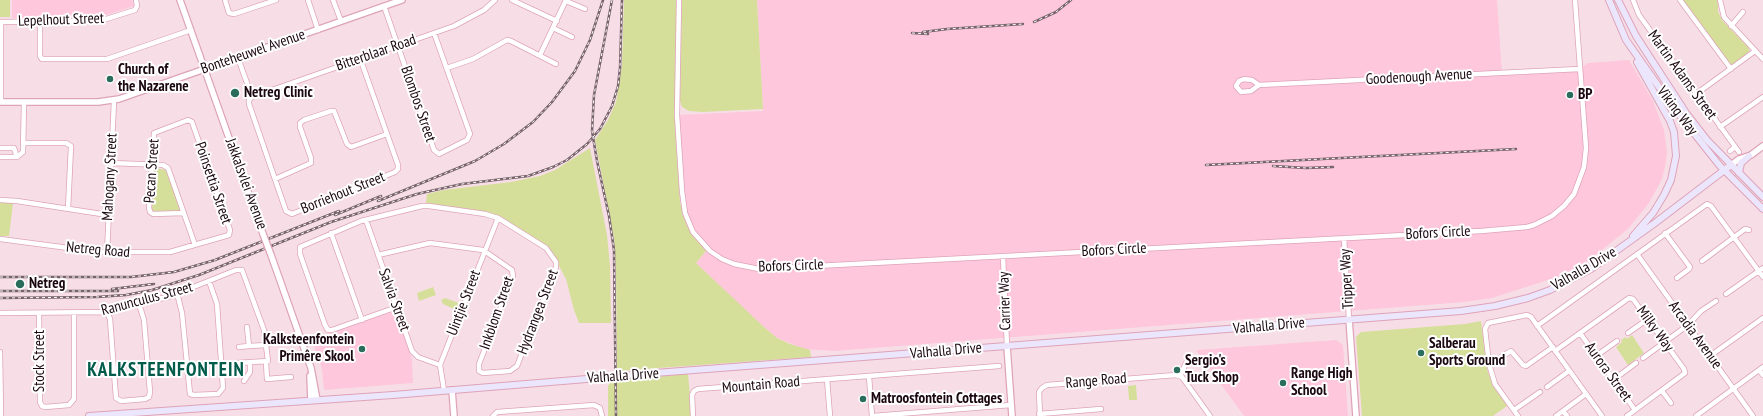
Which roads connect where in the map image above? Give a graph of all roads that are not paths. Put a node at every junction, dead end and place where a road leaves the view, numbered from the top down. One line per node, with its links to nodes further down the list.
1 (136, 0): 23 (street, Lepelhout Street)
2 (180, 0): 27 (street, Jakkalsvlei Avenue)
3 (225, 0): 4 (street)
4 (276, 0)
5 (308, 0): 28 (street)
6 (333, 0): 24 (street)
7 (402, 0): 18 (street, Bonteheuwel Avenue)
8 (495, 0): 29 (street, Bitterblaar Road)
9 (512, 0): 21 (street)
10 (566, 0): 19 (street); 21 (street)
11 (679, 0): 88 (street, Bofors Circle)
12 (1575, 0): 41 (street, Bofors Circle)
13 (1609, 0): 31 (main road, Viking Way)
14 (1618, 0): 64 (main road, Viking Way)
15 (1633, 0): 44 (street, Martin Adams Street)
16 (1680, 0): 42 (street)
17 (1720, 0): 25 (street)
18 (384, 6): 24 (street, Bonteheuwel Avenue); 32 (street, Blombos Street)
19 (585, 9)
20 (1743, 12): 25 (street)
21 (556, 21): 26 (street)
22 (1, 22): 23 (street, Lepelhout Street); 48 (street)
23 (40, 22): 27 (street)
24 (341, 22): 28 (street, Bonteheuwel Avenue)
25 (1731, 26): 33 (street)
26 (553, 28): 30 (street); 34 (street)
27 (191, 30): 40 (street, Jakkalsvlei Avenue)
28 (318, 30): 35 (street, Bonteheuwel Avenue)
29 (434, 33): 32 (street, Bitterblaar Road); 39 (street, Blombos Street)
30 (572, 37)
31 (1626, 40): 65 (main road, Viking Way); 83 (main road)
32 (398, 46): 36 (street, Bitterblaar Road); 39 (street, Blombos Street)
33 (1755, 51): 37 (street); 42 (street)
34 (540, 55): 38 (street); 39 (street)
35 (238, 58): 40 (street, Bonteheuwel Avenue); 45 (street, Borriehout Street)
36 (360, 58): 45 (street, Bitterblaar Road); 52 (street, Borriehout Street)
37 (1763, 59)
38 (556, 64)
39 (447, 68)
40 (205, 69): 47 (street, Bonteheuwel Avenue); 150 (street, Jakkalsvlei Avenue, bridge)
41 (1579, 69): 43 (street, Goodenough Avenue); 80 (street, Bofors Circle)
42 (1731, 69): 44 (street)
43 (1259, 85)
44 (1696, 94): 51 (street, Martin Adams Street)
45 (252, 97): 67 (street, Borriehout Street)
46 (1763, 97): 51 (street)
47 (114, 101): 49 (street, Bonteheuwel Avenue); 62 (street, Mahogany Street)
48 (1, 102): 49 (street, Bonteheuwel Avenue)
49 (24, 102): 53 (street)
50 (190, 120): 63 (street, Pecan Street); 82 (street, Poinsettia Street)
51 (1720, 127): 55 (street, Martin Adams Street)
52 (387, 134): 67 (street, Borriehout Street); 67 (street)
53 (24, 143): 61 (street); 70 (street)
54 (1763, 146): 59 (street)
55 (1735, 147): 57 (street); 58 (street, Martin Adams Street)
56 (0, 148): 61 (street)
57 (1730, 151)
58 (1738, 152)
59 (1749, 156): 64 (street); 66 (main road)
60 (0, 157): 61 (street)
61 (17, 157)
62 (111, 163): 63 (street); 73 (street, Mahogany Street)
63 (152, 164): 72 (street); 72 (street, Pecan Street)
64 (1731, 165): 65 (main road, Valhalla Drive); 66 (main road, Viking Way)
65 (1725, 170): 71 (main road, Viking Way); 83 (main road, Valhalla Drive)
66 (1739, 173): 68 (main road, Viking Way)
67 (275, 179)
68 (1763, 197)
69 (0, 200): 70 (street)
70 (68, 209): 73 (street)
71 (1763, 209)
72 (184, 213): 82 (street)
73 (108, 215): 85 (street, Mahogany Street)
74 (498, 218): 75 (street, Hydrangea Street); 84 (street, Uintjie Street); 135 (street, Hydrangea Street)
75 (366, 220): 77 (street, Hydrangea Street); 87 (street, Salvia Street)
76 (1749, 230): 79 (street)
77 (331, 233): 106 (street); 106 (street, Hydrangea Street)
78 (1665, 233): 79 (street); 86 (street); 92 (street)
79 (1734, 237): 89 (street); 90 (street)
80 (1344, 238): 88 (street, Bofors Circle); 104 (street, Tripper Way)
81 (0, 239): 85 (street, Netreg Road)
82 (195, 245): 85 (street, Netreg Road)
83 (1618, 250): 104 (main road, Valhalla Drive)
84 (485, 252): 87 (street, Inkblom Street); 130 (street, Uintjie Street); 135 (street, Inkblom Street)
85 (106, 253)
86 (1636, 254): 107 (street, Arcadia Avenue); 108 (street)
87 (378, 255): 98 (street, Salvia Street)
88 (1003, 256): 116 (street, Carrier Way)
89 (1702, 261)
90 (1761, 270): 91 (street); 95 (street)
91 (1763, 277)
92 (1677, 278)
93 (209, 281): 94 (street, Ranunculus Street); 115 (street, Ranunculus Street); 128 (street)
94 (177, 294): 97 (street, Ranunculus Street); 128 (street)
95 (1726, 294)
96 (1716, 301): 107 (street)
97 (139, 304): 99 (street, Ranunculus Street); 99 (street)
98 (397, 307): 106 (street); 130 (street, Salvia Street)
99 (107, 312): 102 (street, Ranunculus Street)
100 (0, 313): 101 (street, Ranunculus Street)
101 (39, 313): 102 (street, Ranunculus Street); 102 (street, Stock Street)
102 (74, 313)
103 (1763, 318): 121 (street)
104 (1349, 319): 116 (main road, Valhalla Drive); 170 (street)
105 (1648, 319): 110 (street, Milky Way); 111 (street); 113 (street, Milky Way)
106 (362, 320)
107 (1688, 325): 113 (street); 121 (street, Arcadia Avenue)
108 (1537, 326): 118 (street); 129 (street)
109 (248, 327): 114 (street)
110 (1580, 333): 118 (street, Milky Way); 120 (street, Aurora Street)
111 (1628, 333)
112 (1617, 341): 120 (street)
113 (1665, 342): 122 (street); 147 (street, Milky Way)
114 (249, 346): 115 (street); 117 (street)
115 (267, 346): 125 (street)
116 (1007, 346): 146 (main road, Valhalla Drive, bridge); 152 (street)
117 (239, 347)
118 (1554, 349): 129 (street, Milky Way); 134 (street)
119 (0, 352): 159 (street)
120 (1596, 356): 141 (street, Aurora Street)
121 (1710, 356): 144 (street, Arcadia Avenue)
122 (1643, 358)
123 (992, 361): 131 (street)
124 (1187, 361): 138 (street)
125 (266, 362): 126 (street); 139 (street)
126 (250, 363): 128 (street); 142 (street)
127 (1636, 363): 141 (street)
128 (221, 364)
129 (1489, 364): 154 (street)
130 (440, 366): 145 (street)
131 (993, 366): 132 (street, Mountain Road); 137 (street, Mountain Road)
132 (999, 366)
133 (1761, 369): 136 (street); 144 (street)
134 (1570, 371): 143 (street); 149 (street)
135 (483, 373)
136 (1763, 375)
137 (869, 376): 140 (street, Mountain Road); 167 (street)
138 (1180, 376): 158 (street, Range Road); 169 (street)
139 (290, 377)
140 (828, 379): 165 (street, Mountain Road); 166 (street)
141 (1613, 380): 155 (street, Aurora Street)
142 (244, 381)
143 (1547, 387)
144 (1734, 388): 176 (street); 177 (street, Arcadia Avenue)
145 (444, 390): 146 (main road, Valhalla Drive); 150 (main road, Valhalla Drive)
146 (452, 390): 162 (street)
147 (1662, 391): 151 (street); 155 (street, Milky Way)
148 (1540, 392): 154 (street)
149 (1586, 394): 156 (street); 174 (street)
150 (314, 400): 157 (main road, Valhalla Drive)
151 (1671, 403)
152 (1011, 405): 167 (street); 168 (street)
153 (1101, 409): 158 (street)
154 (1514, 410): 171 (street)
155 (1635, 410): 175 (street, Milky Way)
156 (1563, 411): 172 (street); 173 (street)
157 (119, 414): 160 (main road, Valhalla Drive); 161 (main road, Valhalla Drive)
158 (1040, 415)
159 (1, 416)
160 (89, 416)
161 (112, 416)
162 (454, 416)
163 (493, 416): 164 (street)
164 (602, 416)
165 (693, 416)
166 (830, 416)
167 (873, 416)
168 (1012, 416)
169 (1210, 416)
170 (1356, 416)
171 (1518, 416)
172 (1556, 416)
173 (1567, 416)
174 (1602, 416)
175 (1627, 416)
176 (1696, 416)
177 (1753, 416)

